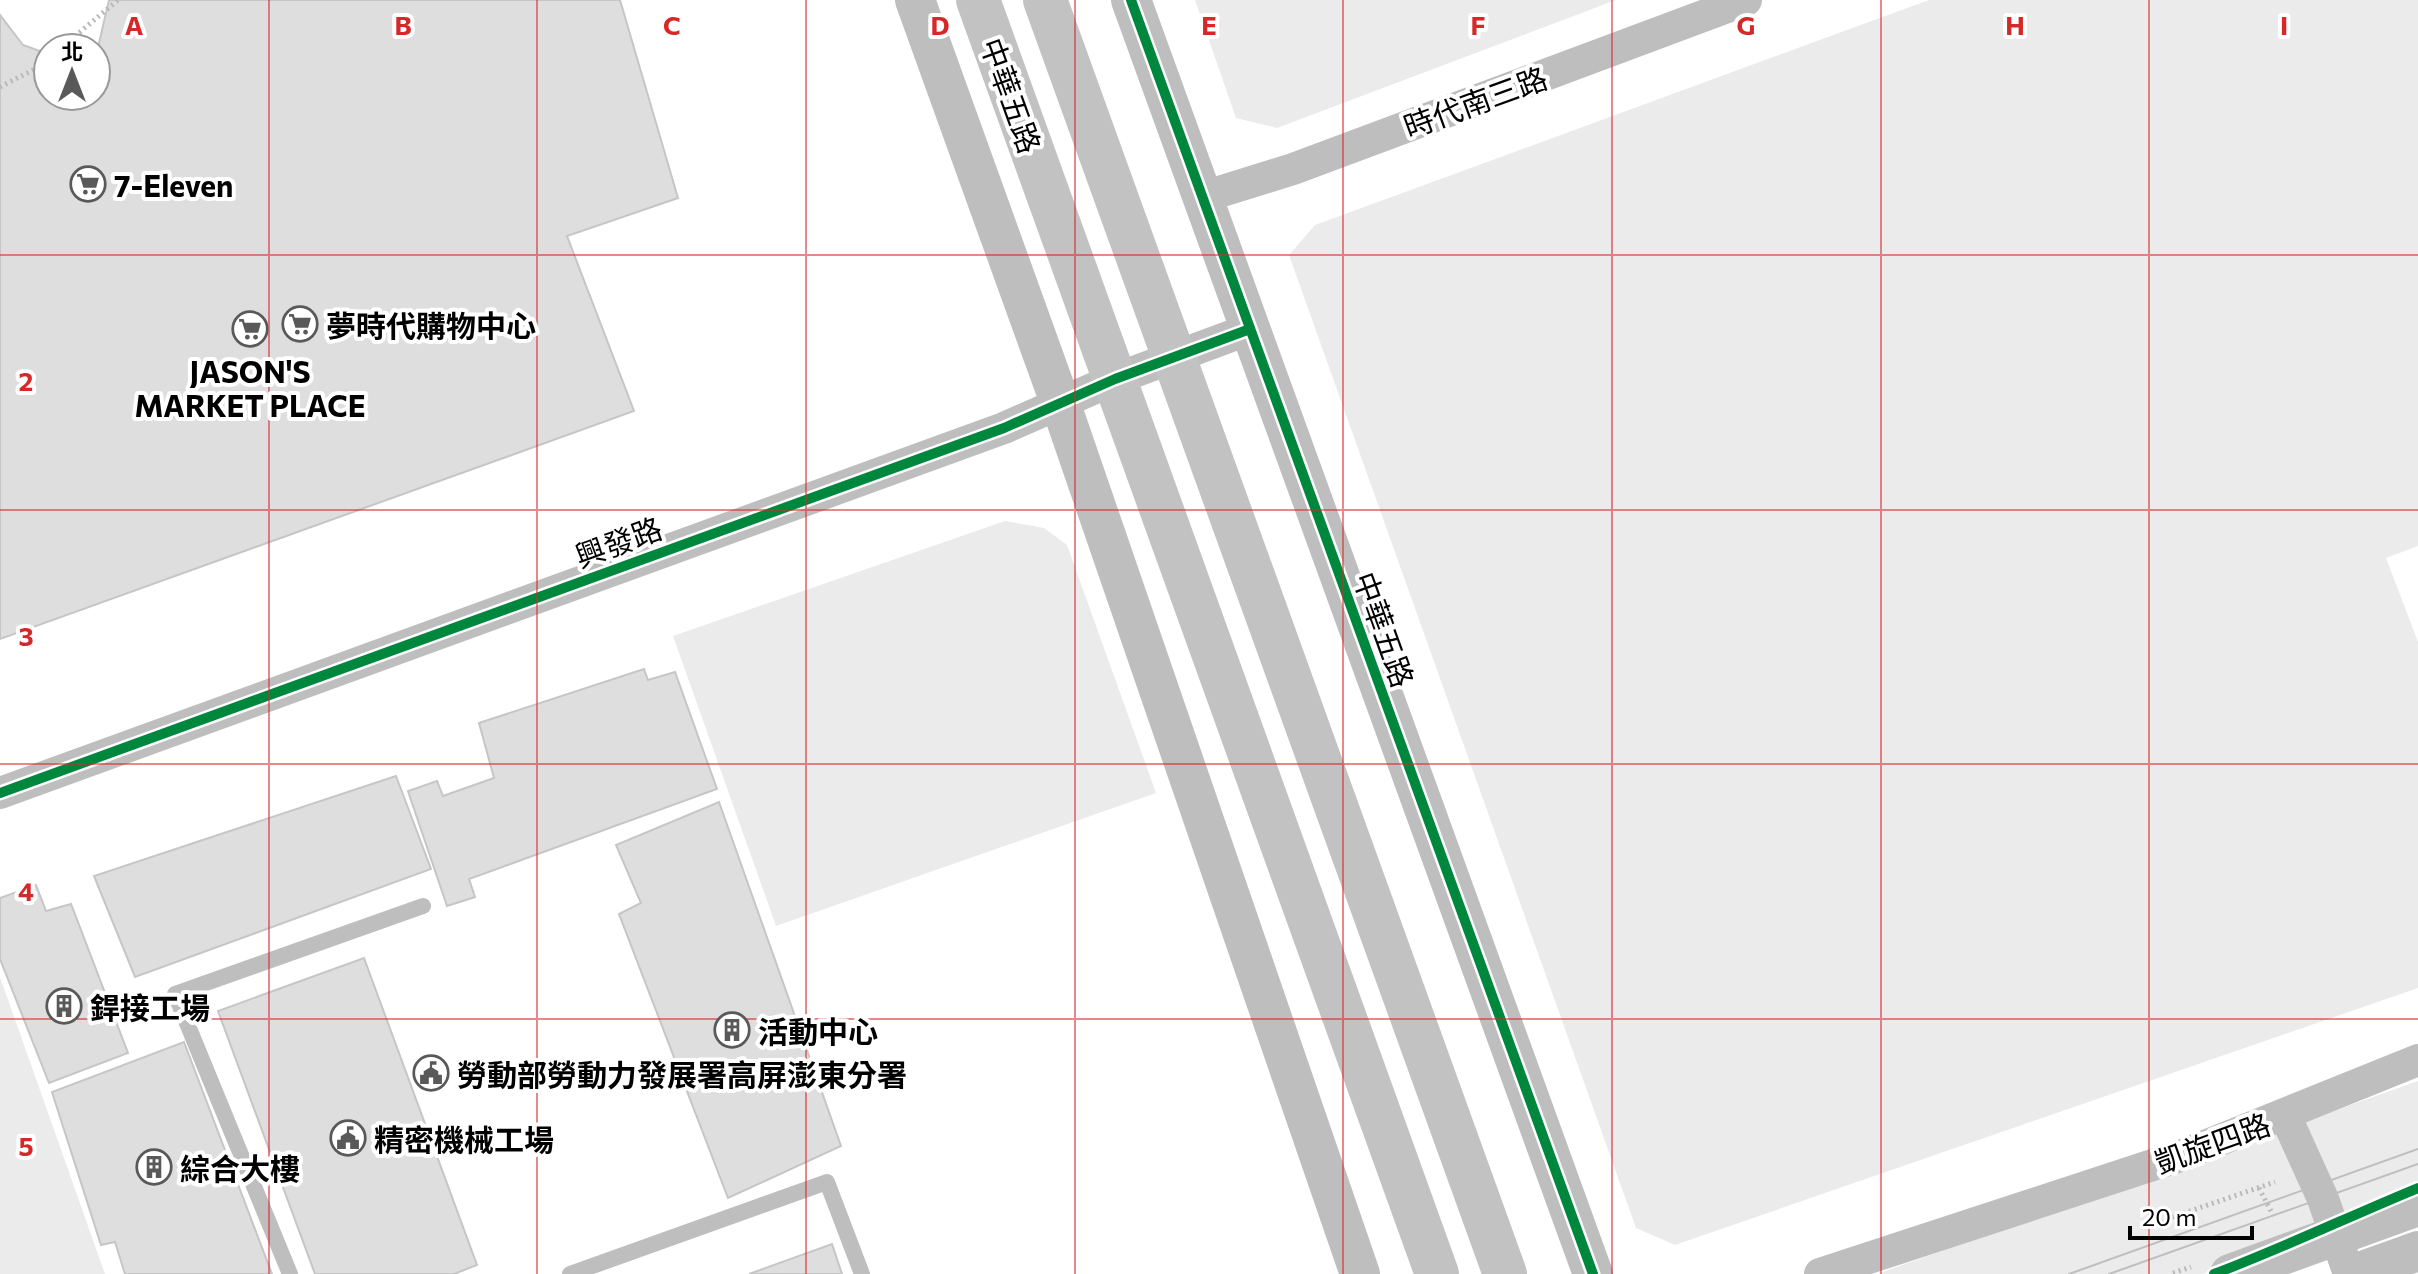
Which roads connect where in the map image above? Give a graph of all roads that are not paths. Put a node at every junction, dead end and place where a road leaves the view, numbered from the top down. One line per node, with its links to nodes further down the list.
1 (915, 0): 10 (street, 中華五路)
2 (978, 0): 9 (main road, 中華五路)
3 (1045, 0): 8 (main road, 中華五路)
4 (1131, 0): 6 (street, 中華五路)
5 (1746, 0): 6 (street, 時代南三路)
6 (1203, 197): 7 (street, 中華五路)
7 (1250, 329): 8 (street, 興發路); 25 (street, 中華五路)
8 (1174, 357): 9 (street, 興發路); 24 (main road, 中華五路)
9 (1115, 379): 10 (street, 興發路); 23 (main road, 中華五路)
10 (1061, 405): 11 (street, 興發路); 22 (street, 中華五路)
11 (0, 793)
12 (423, 906): 19 (lane)
13 (2418, 1060): 14 (street, 凱旋四路)
14 (2285, 1115): 16 (street); 26 (street, 凱旋四路)
15 (2418, 1206): 16 (street)
16 (2336, 1236): 18 (street); 27 (street)
17 (2418, 1251): 18 (street)
18 (2359, 1273)
19 (290, 1274)
20 (570, 1274): 21 (lane)
21 (862, 1274)
22 (1360, 1274)
23 (1437, 1274)
24 (1505, 1274)
25 (1593, 1274)
26 (1820, 1274)
27 (2230, 1274)

